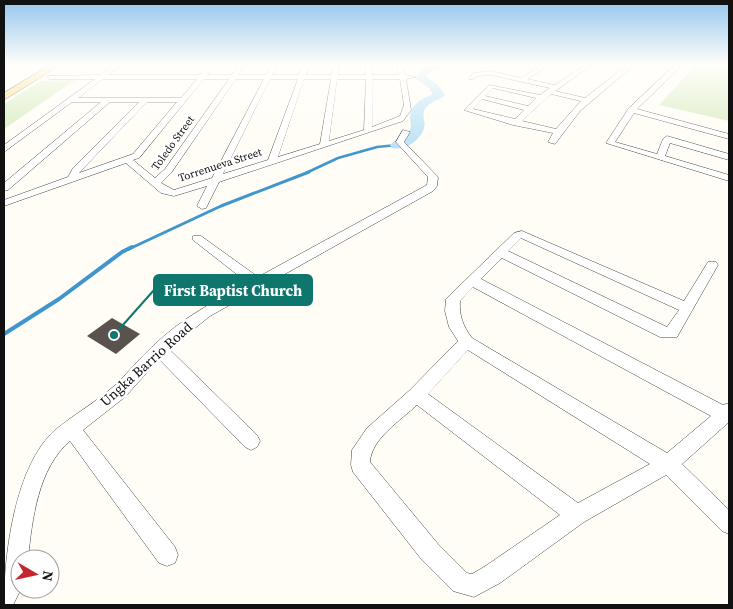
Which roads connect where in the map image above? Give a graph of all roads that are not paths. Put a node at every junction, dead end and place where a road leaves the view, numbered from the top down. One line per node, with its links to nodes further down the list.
1 (80, 93): 17 (street)
2 (187, 93): 20 (street)
3 (222, 93): 39 (street, Toledo Street)
4 (260, 93): 38 (street)
5 (296, 93): 35 (street)
6 (332, 93): 30 (street)
7 (369, 93): 25 (street)
8 (404, 93): 25 (street, Torrenueva Street)
9 (485, 93): 16 (street)
10 (525, 93): 15 (street)
11 (546, 93): 15 (street)
12 (565, 93): 21 (street)
13 (594, 93): 21 (street)
14 (649, 93): 23 (street)
15 (541, 97): 22 (street)
16 (481, 98): 22 (street); 24 (street)
17 (70, 100): 18 (street); 31 (street)
18 (108, 100): 19 (street); 40 (street)
19 (146, 100): 20 (street); 36 (street)
20 (182, 100): 34 (street)
21 (585, 100): 26 (street)
22 (529, 109): 24 (street)
23 (632, 110): 27 (street); 32 (street)
24 (516, 123): 26 (street)
25 (368, 132): 30 (street, Torrenueva Street)
26 (558, 132): 29 (street)
27 (729, 137)
28 (403, 140): 47 (street, Ungka Barrio Road)
29 (552, 142)
30 (324, 145): 35 (street, Torrenueva Street)
31 (4, 149)
32 (660, 157): 33 (street); 37 (street)
33 (729, 158)
34 (128, 160): 36 (street); 39 (street, Torrenueva Street)
35 (272, 161): 38 (street, Torrenueva Street)
36 (72, 178): 41 (street)
37 (729, 178)
38 (216, 179): 39 (street, Torrenueva Street); 42 (street)
39 (155, 183)
40 (4, 188)
41 (4, 203)
42 (202, 206)
43 (197, 238): 47 (street)
44 (502, 253): 46 (street); 48 (street); 48 (street)
45 (712, 265): 48 (street)
46 (471, 280): 49 (street); 52 (street)
47 (258, 284): 50 (street, Ungka Barrio Road)
48 (688, 308)
49 (467, 342): 51 (street); 55 (street)
50 (159, 349): 53 (street, Ungka Barrio Road); 54 (street)
51 (416, 395): 56 (street); 56 (street)
52 (727, 413): 55 (street)
53 (71, 428): 58 (street); 59 (street, Ungka Barrio Road)
54 (251, 441)
55 (668, 464): 56 (street); 57 (street)
56 (577, 515)
57 (729, 524)
58 (167, 555)
59 (4, 600)

